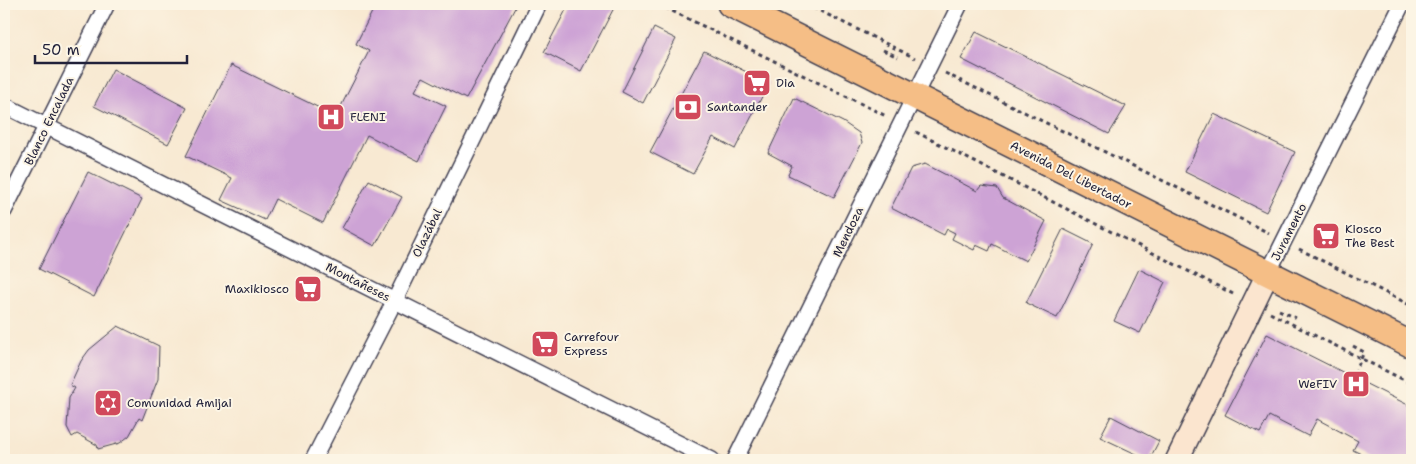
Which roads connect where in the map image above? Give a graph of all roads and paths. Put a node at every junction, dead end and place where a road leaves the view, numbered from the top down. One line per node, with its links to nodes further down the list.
1 (107, 4): 14 (street, Blanco Encalada)
2 (539, 4): 18 (street, Olazábal)
3 (658, 4): 13 (path)
4 (730, 4): 11 (main road, Avenida Del Libertador)
5 (806, 4): 10 (path)
6 (960, 4): 10 (street, Mendoza)
7 (1402, 4): 16 (street, Juramento)
8 (883, 50): 9 (path)
9 (898, 57)
10 (929, 66): 11 (street, Mendoza); 16 (path)
11 (914, 96): 13 (street, Mendoza); 17 (main road, Avenida Del Libertador)
12 (4, 105): 14 (street, Montañeses)
13 (901, 124): 19 (path); 30 (street, Mendoza)
14 (46, 126): 15 (street, Blanco Encalada); 18 (street, Montañeses)
15 (4, 211)
16 (1285, 242): 17 (street, Juramento); 20 (path)
17 (1268, 273): 19 (street, Juramento); 23 (main road, Avenida Del Libertador)
18 (394, 300): 28 (street, Olazábal); 29 (street, Montañeses)
19 (1254, 304): 25 (path); 31 (street, Juramento)
20 (1412, 306)
21 (1279, 310): 22 (path)
22 (1296, 318)
23 (1412, 345)
24 (1353, 346): 25 (path)
25 (1361, 359): 26 (path); 27 (path)
26 (1356, 370)
27 (1412, 384)
28 (313, 460)
29 (712, 460)
30 (735, 460)
31 (1176, 460)

